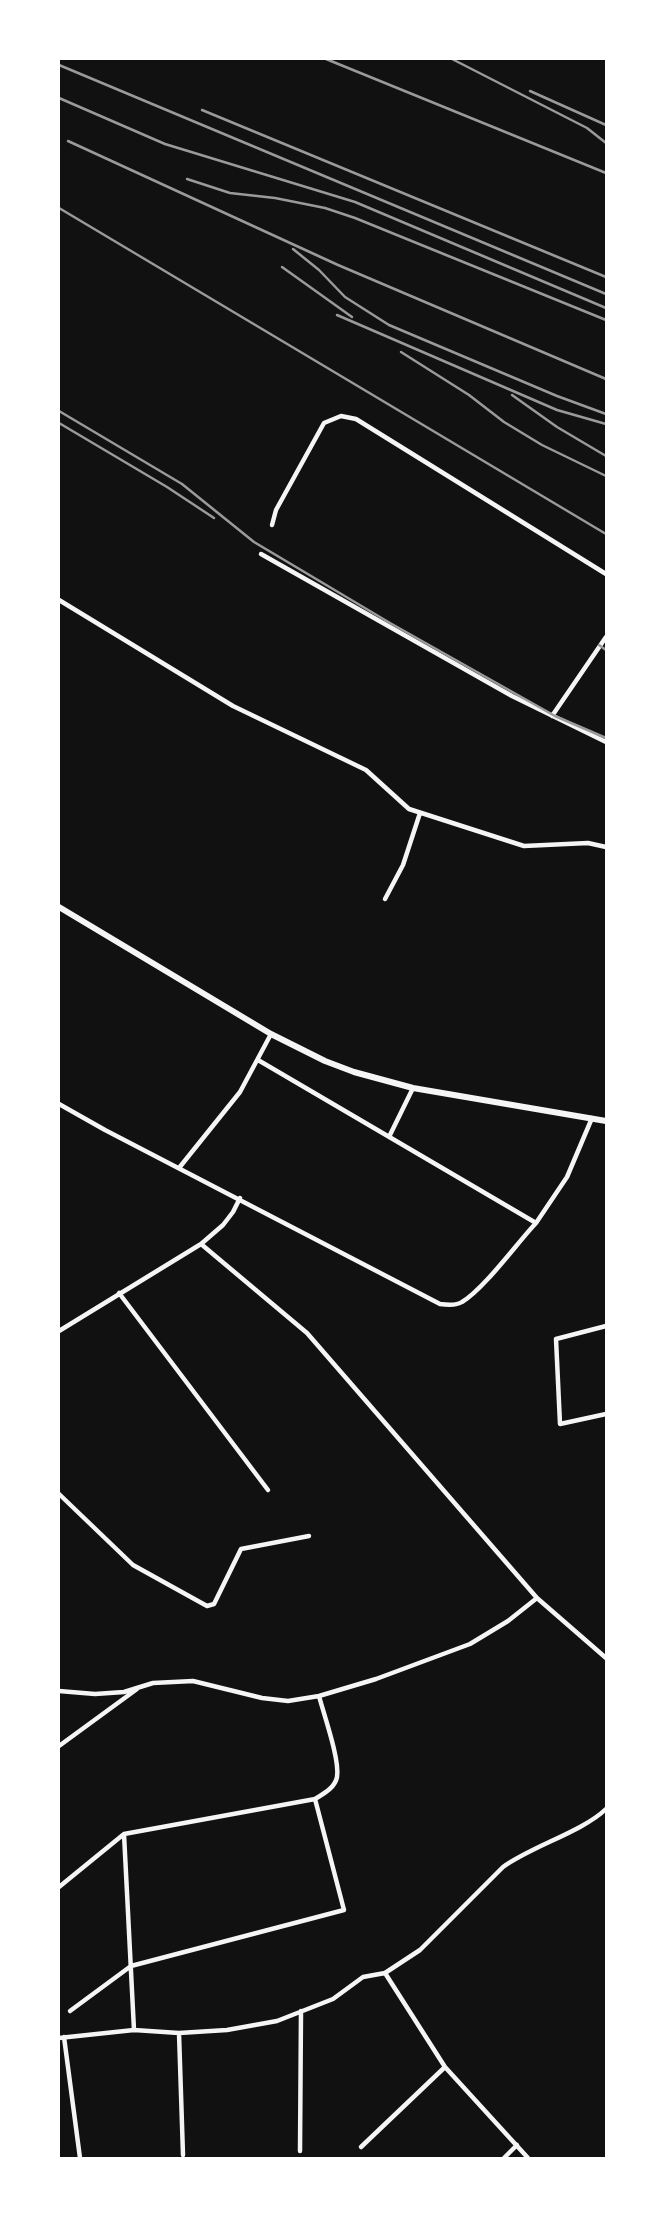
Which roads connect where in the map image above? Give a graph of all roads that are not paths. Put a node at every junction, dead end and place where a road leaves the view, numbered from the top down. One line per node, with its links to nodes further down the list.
1 (272, 525): 3 (street)
2 (261, 554): 6 (street)
3 (606, 574)
4 (59, 600): 8 (street)
5 (606, 637): 6 (street)
6 (552, 716): 7 (street)
7 (606, 742)
8 (420, 813): 9 (street); 10 (street)
9 (606, 847)
10 (385, 899)
11 (59, 907): 12 (main road)
12 (272, 1034): 13 (street); 14 (main road)
13 (258, 1060): 18 (street); 19 (street)
14 (413, 1088): 16 (main road); 18 (street)
15 (59, 1104): 19 (street)
16 (592, 1118): 17 (main road); 21 (street)
17 (606, 1121)
18 (389, 1137): 21 (street)
19 (179, 1168): 20 (street)
20 (240, 1198): 21 (street); 22 (street)
21 (536, 1223)
22 (201, 1244): 23 (street); 30 (street)
23 (119, 1293): 25 (street); 27 (street)
24 (606, 1326): 26 (street)
25 (59, 1331)
26 (606, 1414)
27 (268, 1490)
28 (59, 1494): 29 (street)
29 (309, 1536)
30 (538, 1598): 31 (street); 34 (street)
31 (606, 1658)
32 (140, 1687): 33 (street); 34 (street); 35 (street)
33 (59, 1691)
34 (319, 1696): 36 (street)
35 (59, 1746)
36 (315, 1799): 38 (street); 40 (street)
37 (606, 1809): 41 (street)
38 (124, 1834): 39 (street); 40 (street)
39 (59, 1887)
40 (131, 1966): 42 (street); 44 (street)
41 (385, 1973): 43 (street); 47 (street)
42 (70, 2011)
43 (301, 2012): 45 (street); 50 (street)
44 (134, 2030): 45 (street); 46 (street)
45 (179, 2033): 51 (street)
46 (62, 2037): 52 (street)
47 (445, 2067): 48 (street); 49 (street)
48 (516, 2146): 53 (street); 54 (street)
49 (361, 2147)
50 (300, 2151)
51 (183, 2155)
52 (80, 2158)
53 (504, 2158)
54 (528, 2158)

